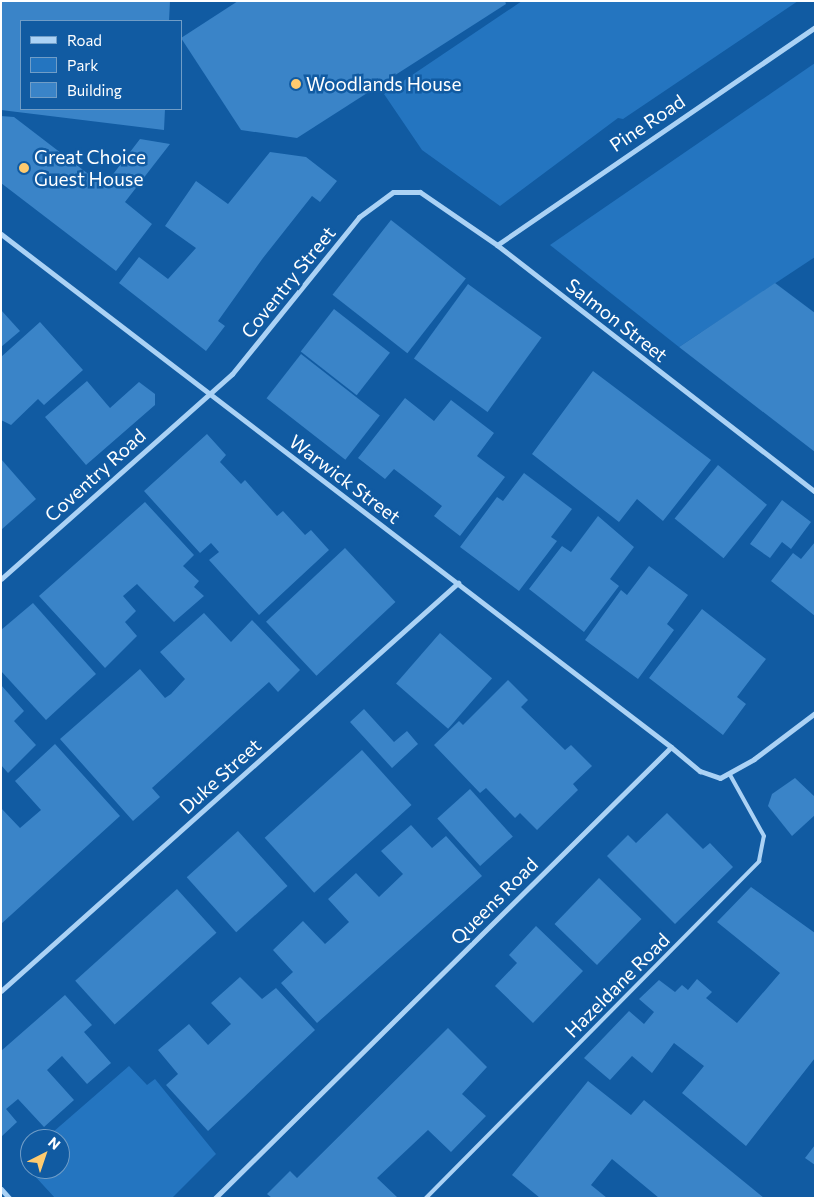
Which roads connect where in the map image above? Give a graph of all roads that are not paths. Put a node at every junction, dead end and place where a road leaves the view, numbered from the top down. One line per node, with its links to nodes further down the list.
1 (815, 27): 4 (street, Pine Road)
2 (393, 192): 4 (street, Salmon Street); 5 (street, Coventry Street)
3 (1, 234): 5 (street, Warwick Street)
4 (497, 245): 6 (street, Salmon Street)
5 (210, 394): 7 (street, Coventry Road); 8 (street, Warwick Street)
6 (815, 492)
7 (1, 579)
8 (458, 582): 10 (street, Warwick Street); 12 (street, Duke Street)
9 (815, 713): 11 (street)
10 (671, 747): 11 (street); 15 (street, Queens Road)
11 (730, 775): 16 (lane, Hazeldane Road)
12 (1, 992)
13 (1, 1189): 14 (street)
14 (9, 1198)
15 (214, 1198)
16 (426, 1198)

